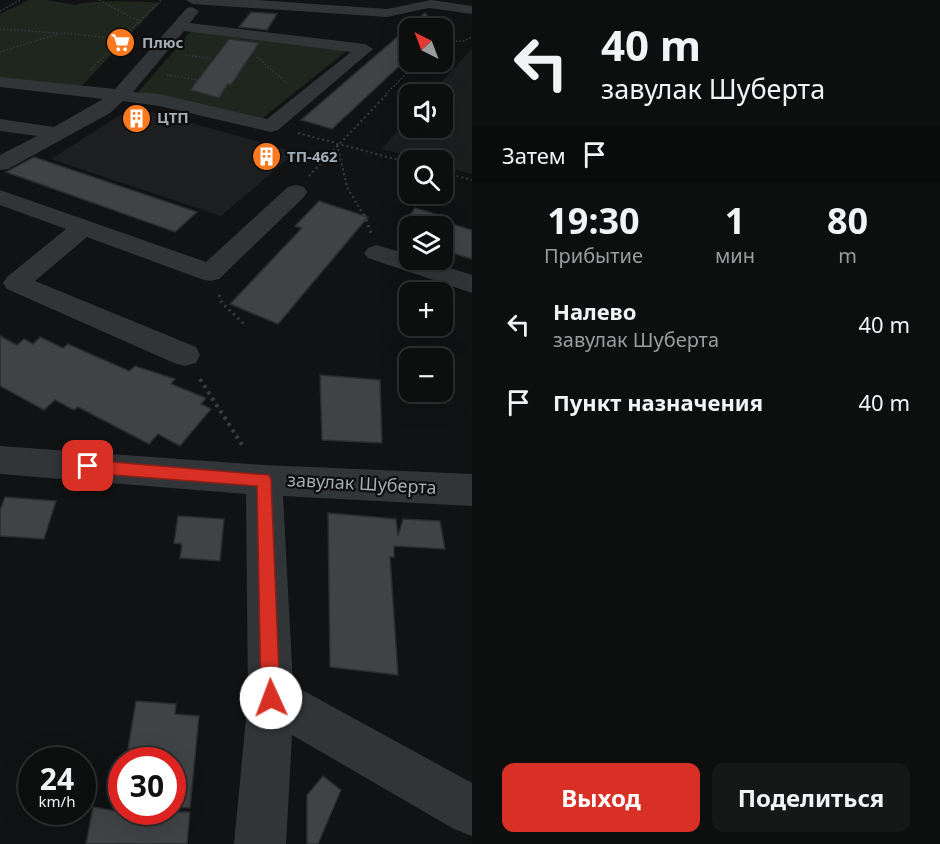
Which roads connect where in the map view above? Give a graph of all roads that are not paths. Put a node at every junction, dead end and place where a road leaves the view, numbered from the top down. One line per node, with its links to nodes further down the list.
1 (193, 0): 2 (street)
2 (201, 1): 3 (street); 4 (street)
3 (472, 10)
4 (179, 26): 7 (street); 7 (street)
5 (0, 82): 6 (street)
6 (29, 85): 7 (street); 8 (street)
7 (119, 95): 10 (street)
8 (7, 103)
9 (0, 125): 10 (street)
10 (55, 133): 11 (street)
11 (0, 164)
12 (296, 192): 14 (street)
13 (0, 197): 14 (street)
14 (83, 228): 17 (street)
15 (377, 253): 16 (street)
16 (472, 284)
17 (185, 355)
18 (0, 460): 19 (street, завулак Шуберта)
19 (264, 480): 20 (street, завулак Шуберта); 21 (street)
20 (472, 490)
21 (271, 698): 22 (street); 23 (street)
22 (472, 812)
23 (260, 844)

